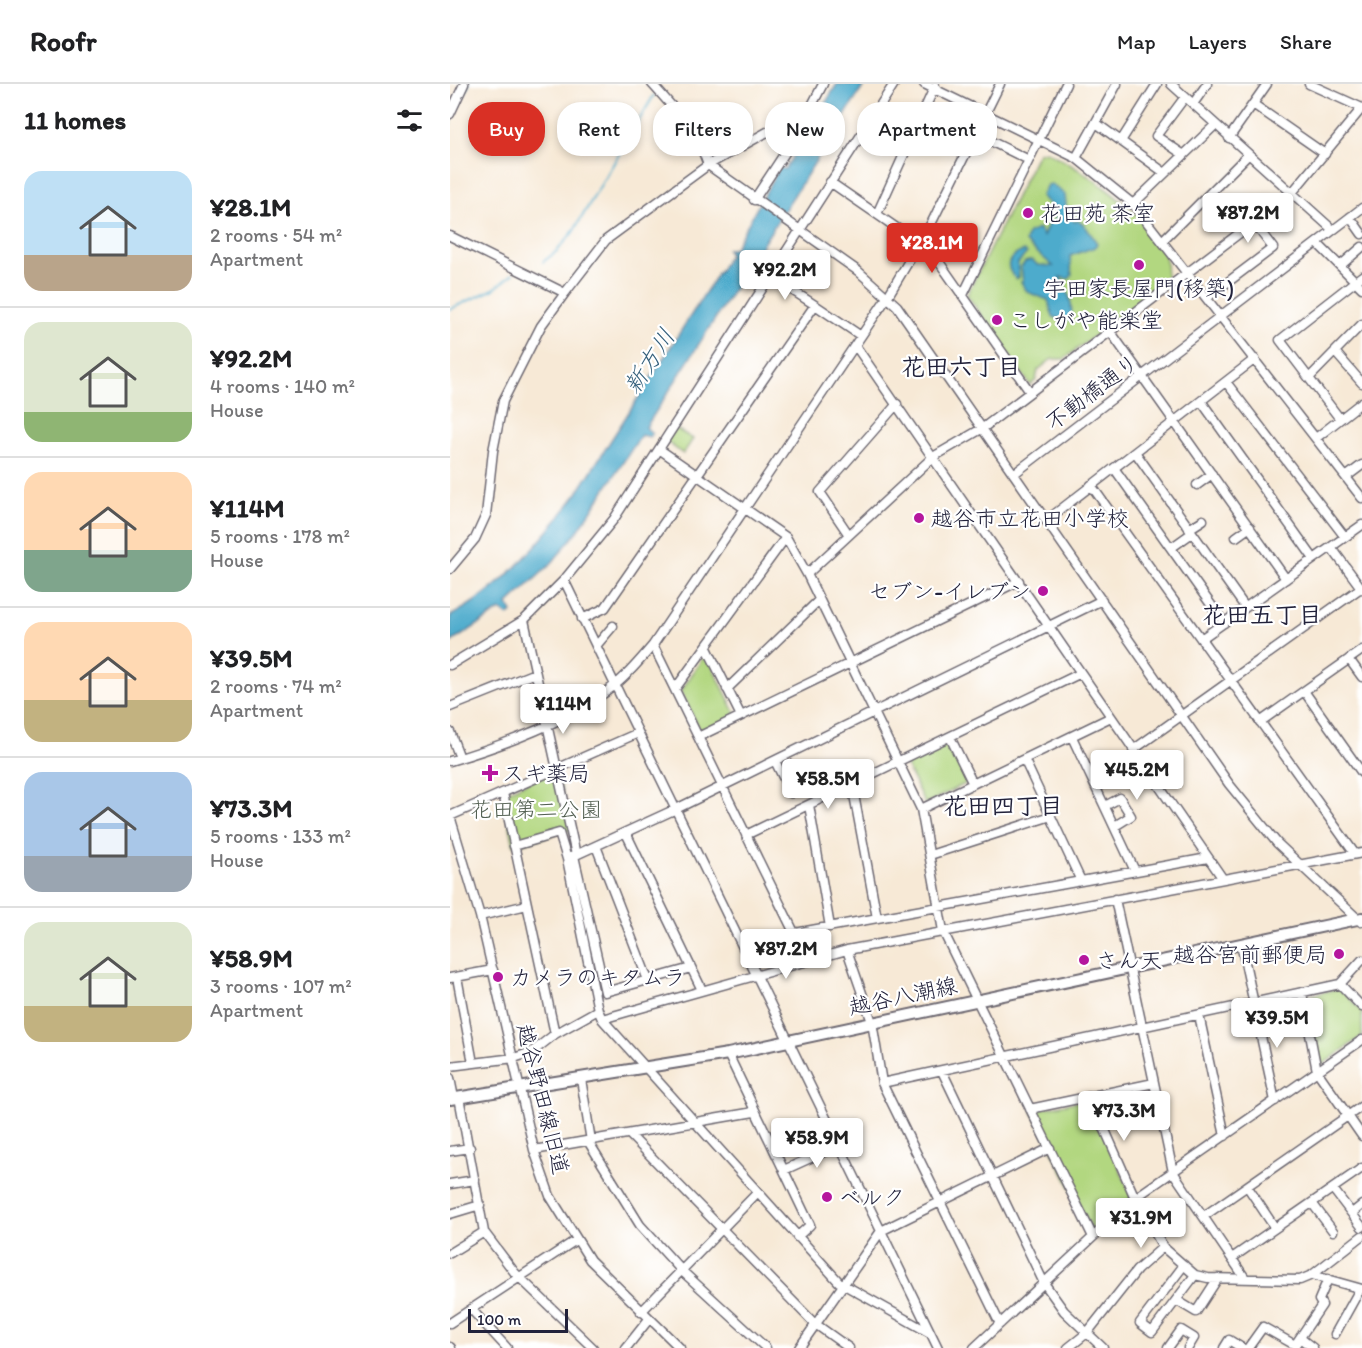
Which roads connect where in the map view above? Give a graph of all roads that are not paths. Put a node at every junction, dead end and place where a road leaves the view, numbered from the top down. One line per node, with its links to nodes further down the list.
1 (464, 84): 22 (street)
2 (652, 84): 38 (street)
3 (823, 84): 16 (street)
4 (894, 84): 40 (street)
5 (924, 84): 14 (street)
6 (1000, 84): 18 (street)
7 (1066, 84): 28 (street)
8 (1117, 84): 24 (street)
9 (1157, 84): 29 (street)
10 (1171, 84): 15 (street)
11 (1207, 84): 19 (street)
12 (1267, 84): 20 (street)
13 (1309, 84): 21 (street)
14 (935, 86): 17 (street); 45 (street)
15 (1185, 97): 19 (street); 32 (street)
16 (814, 102)
17 (964, 102)
18 (992, 102)
19 (1193, 104): 25 (street)
20 (1253, 104): 27 (street); 31 (street)
21 (1362, 108): 31 (street)
22 (450, 114)
23 (997, 119): 28 (street)
24 (1096, 123): 29 (street); 36 (street)
25 (1214, 126): 27 (street); 32 (street)
26 (765, 133): 38 (street)
27 (1229, 138): 33 (street)
28 (1039, 139): 36 (street); 37 (street)
29 (1121, 141): 39 (street)
30 (997, 144): 37 (street)
31 (1325, 154): 41 (street)
32 (1184, 155): 39 (street)
33 (1248, 155): 41 (street); 52 (street)
34 (781, 156): 42 (street)
35 (965, 156): 53 (street)
36 (1076, 158): 43 (street)
37 (1029, 160): 61 (street)
38 (708, 165): 42 (street); 60 (street)
39 (1165, 173): 43 (street)
40 (831, 182): 45 (street); 48 (street)
41 (1291, 194): 47 (street); 49 (street)
42 (754, 200): 48 (street)
43 (1133, 204): 52 (street)
44 (1362, 208): 46 (street, 不動橋通り)
45 (877, 213): 53 (street)
46 (1350, 218): 49 (street, 不動橋通り); 50 (street)
47 (1254, 223): 57 (street); 63 (street)
48 (800, 230): 58 (street); 62 (street)
49 (1333, 230): 54 (street, 不動橋通り)
50 (1362, 234)
51 (450, 236): 60 (street)
52 (1163, 240): 57 (street)
53 (922, 241): 61 (street); 62 (street)
54 (1317, 243): 56 (street); 65 (street, 不動橋通り)
55 (1362, 248): 56 (street)
56 (1340, 266): 59 (street)
57 (1188, 272): 63 (street); 67 (street)
58 (770, 276): 64 (street); 84 (street)
59 (1360, 282): 73 (street)
60 (565, 292): 109 (street)
61 (963, 295): 76 (street)
62 (888, 296): 68 (street); 82 (street)
63 (1208, 297): 65 (street)
64 (815, 304): 68 (street); 91 (street)
65 (1222, 316): 71 (street); 72 (street, 不動橋通り)
66 (1362, 324): 70 (street)
67 (1110, 331): 72 (street); 76 (street)
68 (861, 336): 69 (street)
69 (855, 345): 79 (street); 96 (street)
70 (1335, 352): 73 (street); 75 (street)
71 (1255, 359): 74 (street); 83 (street)
72 (1142, 376): 81 (street); 89 (street, 不動橋通り)
73 (1310, 377): 80 (street)
74 (1226, 382): 77 (street); 105 (street)
75 (1362, 383)
76 (1030, 392): 82 (street)
77 (1202, 401): 81 (street); 108 (street)
78 (1362, 402): 80 (street)
79 (897, 404): 86 (street); 102 (street)
80 (1340, 419): 83 (street)
81 (1174, 422): 85 (street); 90 (street)
82 (983, 428): 86 (street); 89 (street)
83 (1316, 438): 92 (street)
84 (659, 449): 91 (street); 112 (street)
85 (1135, 452): 88 (street); 101 (street)
86 (933, 458): 102 (street); 113 (street)
87 (1362, 465): 92 (street)
88 (1114, 468): 93 (street); 107 (street)
89 (1015, 473): 97 (street)
90 (1212, 474): 94 (street); 100 (street)
91 (697, 476): 96 (street); 118 (street)
92 (1346, 477): 95 (street)
93 (1092, 485): 97 (street); 123 (street)
94 (1197, 485)
95 (1362, 498)
96 (745, 508): 103 (street); 124 (street)
97 (1047, 520): 116 (street)
98 (1203, 520): 101 (street)
99 (1362, 525): 105 (street)
100 (1250, 527): 104 (street); 111 (street)
101 (1191, 531): 107 (street); 117 (street)
102 (849, 535): 110 (street)
103 (786, 537): 110 (street); 126 (street)
104 (1236, 537)
105 (1345, 537): 106 (street)
106 (1331, 547): 108 (street); 114 (street)
107 (1171, 548): 120 (street)
108 (1314, 559): 111 (street)
109 (450, 569)
110 (807, 574): 115 (street)
111 (1286, 579): 117 (street)
112 (564, 580): 118 (street); 119 (street)
113 (1019, 581): 122 (street); 129 (street)
114 (1362, 588): 134 (street)
115 (819, 600): 129 (street); 137 (street)
116 (1102, 600): 122 (street); 141 (street)
117 (1245, 608): 120 (street)
118 (582, 619): 125 (street)
119 (524, 620): 130 (street); 131 (street)
120 (1224, 622): 123 (street)
121 (613, 626): 125 (street)
122 (1050, 628): 132 (street); 140 (street)
123 (1201, 639): 134 (street)
124 (653, 645): 135 (street); 136 (street)
125 (596, 646): 135 (street)
126 (707, 648): 136 (street); 137 (street)
127 (1362, 650): 128 (street)
128 (1349, 659): 133 (street); 138 (street)
129 (849, 664): 140 (street); 142 (street)
130 (450, 665)
131 (536, 673): 139 (street); 145 (street)
132 (1081, 673): 143 (street); 148 (street)
133 (1362, 677)
134 (1231, 680): 141 (street); 144 (street)
135 (615, 685): 145 (street); 147 (street)
136 (675, 689): 150 (street)
137 (727, 689): 142 (street)
138 (1304, 691): 144 (street); 158 (street)
139 (450, 707)
140 (873, 713): 155 (street); 156 (street)
141 (1181, 715): 151 (street); 179 (street)
142 (741, 716): 150 (street)
143 (1111, 717): 149 (street); 151 (street)
144 (1260, 722): 175 (street)
145 (547, 725): 152 (street); 157 (street)
146 (450, 732): 152 (street)
147 (639, 733): 157 (street); 166 (street)
148 (950, 736): 156 (street); 160 (street)
149 (1072, 736): 153 (street); 165 (street)
150 (698, 737): 161 (street)
151 (1133, 750): 178 (street)
152 (460, 758): 154 (street)
153 (1024, 759): 160 (street); 169 (street)
154 (450, 761)
155 (775, 761): 161 (street); 163 (street)
156 (897, 762): 159 (street); 167 (street)
157 (557, 769): 162 (street); 177 (street)
158 (1362, 773)
159 (852, 784): 164 (street); 187 (street)
160 (973, 784): 167 (street)
161 (723, 786): 166 (street); 172 (street)
162 (502, 793): 168 (street); 173 (street)
163 (791, 793)
164 (809, 805): 172 (street); 189 (street)
165 (1106, 806): 170 (street); 170 (street)
166 (676, 809): 171 (street); 199 (street)
167 (921, 809): 176 (street)
168 (450, 816): 186 (street, 越谷野田線旧道)
169 (1051, 816): 176 (street); 182 (street)
170 (1115, 826): 180 (street)
171 (626, 833): 174 (street); 196 (street)
172 (746, 835): 191 (street)
173 (514, 846): 177 (street); 184 (street)
174 (596, 846): 177 (street); 201 (street)
175 (1359, 854): 179 (street)
176 (930, 855): 185 (street)
177 (572, 857): 201 (street); 208 (street)
178 (1208, 858): 180 (street); 181 (street)
179 (1299, 865): 181 (street); 188 (street)
180 (1136, 871): 182 (street)
181 (1222, 879): 183 (street)
182 (1081, 881): 185 (street)
183 (1115, 899): 190 (street); 197 (street)
184 (527, 905): 186 (street); 213 (street)
185 (938, 907): 187 (street); 190 (street)
186 (480, 916): 198 (street, 越谷野田線旧道)
187 (878, 918): 189 (street)
188 (1361, 920): 192 (main road, 越谷八潮線)
189 (830, 927): 191 (street)
190 (943, 932): 193 (street); 205 (street)
191 (795, 933): 195 (street)
192 (1241, 944): 197 (main road, 越谷八潮線); 206 (street)
193 (847, 950): 195 (street); 211 (street)
194 (1362, 960): 202 (street)
195 (808, 961): 199 (street)
196 (691, 968): 201 (street); 203 (street)
197 (1130, 968): 205 (main road, 越谷八潮線); 212 (street)
198 (493, 970): 200 (street); 218 (street, 越谷野田線旧道)
199 (756, 975): 203 (street); 214 (street)
200 (453, 977): 219 (street)
201 (648, 980)
202 (1340, 984): 204 (street); 207 (street)
203 (702, 990): 210 (street)
204 (1302, 993): 206 (street); 223 (street)
205 (977, 1000): 211 (main road, 越谷八潮線); 217 (street)
206 (1254, 1003): 209 (street); 231 (street)
207 (1362, 1007)
208 (598, 1010): 210 (street); 213 (street)
209 (1199, 1015): 212 (street); 238 (street)
210 (602, 1019): 221 (street)
211 (872, 1022): 214 (main road, 越谷八潮線); 226 (street)
212 (1142, 1027): 217 (street); 227 (street)
213 (555, 1034): 218 (street)
214 (788, 1040): 216 (main road, 越谷八潮線); 241 (street)
215 (1362, 1040): 223 (street)
216 (728, 1053): 221 (main road, 越谷八潮線); 234 (street)
217 (1005, 1057): 222 (street); 233 (street)
218 (514, 1058): 219 (street); 228 (street, 越谷野田線旧道)
219 (473, 1063): 220 (street)
220 (450, 1066)
221 (646, 1069): 225 (main road, 越谷八潮線); 236 (street)
222 (942, 1071): 226 (street); 249 (street)
223 (1317, 1071): 231 (street); 235 (street)
224 (450, 1078): 230 (street)
225 (581, 1079): 228 (main road, 越谷八潮線); 240 (street)
226 (882, 1083): 256 (street)
227 (1154, 1083): 229 (street); 248 (street)
228 (520, 1088): 230 (main road, 越谷八潮線); 244 (street, 越谷野田線旧道)
229 (1090, 1096): 233 (street); 255 (street)
230 (454, 1098): 242 (street)
231 (1275, 1101): 238 (street)
232 (1362, 1106): 235 (street)
233 (1030, 1109): 243 (street)
234 (754, 1112): 236 (street); 247 (street)
235 (1347, 1116): 239 (street); 252 (street)
236 (694, 1122): 237 (street); 254 (street)
237 (629, 1134): 240 (street); 264 (street)
238 (1225, 1136): 248 (street)
239 (1362, 1136)
240 (589, 1141): 244 (street); 277 (street)
241 (839, 1145): 247 (street); 266 (street)
242 (470, 1148): 245 (street); 250 (street)
243 (1050, 1148): 249 (street); 271 (street)
244 (534, 1150): 272 (street, 越谷野田線旧道)
245 (450, 1151)
246 (1362, 1168): 253 (street)
247 (784, 1170): 270 (street)
248 (1173, 1172): 255 (street); 262 (street)
249 (993, 1176): 256 (street); 284 (street)
250 (476, 1180): 251 (street); 258 (street)
251 (450, 1184)
252 (1247, 1186): 262 (street); 265 (street)
253 (1333, 1188): 257 (street); 260 (street)
254 (757, 1193): 264 (street); 270 (street)
255 (1135, 1198): 271 (street); 273 (street)
256 (940, 1201): 266 (street); 293 (street)
257 (1312, 1203): 265 (street); 267 (street)
258 (480, 1205): 261 (street); 268 (street)
259 (1362, 1205): 260 (street)
260 (1352, 1213): 263 (street)
261 (450, 1214)
262 (1204, 1216): 275 (street)
263 (1362, 1227)
264 (722, 1228): 277 (street); 292 (street)
265 (1275, 1228): 275 (street)
266 (880, 1231): 285 (street); 294 (street)
267 (1333, 1231)
268 (484, 1232): 274 (street); 280 (street)
269 (1362, 1236): 279 (street)
270 (797, 1237): 285 (street)
271 (1093, 1237): 284 (street)
272 (576, 1240): 280 (street); 289 (street, 越谷野田線旧道)
273 (1163, 1247): 276 (street); 295 (street)
274 (450, 1253)
275 (1232, 1258): 282 (street)
276 (1184, 1265): 278 (street); 287 (street)
277 (682, 1271): 289 (street); 303 (street)
278 (1195, 1275): 281 (street); 287 (street)
279 (1312, 1275): 282 (street); 283 (street)
280 (519, 1278): 288 (street); 300 (street)
281 (1218, 1278): 282 (street); 287 (street)
282 (1245, 1278)
283 (1328, 1279): 286 (street); 297 (street)
284 (1044, 1283): 293 (street); 295 (street)
285 (843, 1284): 292 (street); 294 (street)
286 (1361, 1289): 296 (street)
287 (1176, 1300)
288 (471, 1309): 291 (street); 299 (street)
289 (641, 1312): 290 (street, 越谷野田線旧道)
290 (649, 1319): 301 (street); 302 (street, 越谷野田線旧道)
291 (450, 1323)
292 (814, 1323): 304 (street); 305 (street)
293 (1000, 1324): 307 (street)
294 (930, 1333): 306 (street)
295 (1087, 1333): 308 (street); 309 (street)
296 (1335, 1334)
297 (1300, 1338): 298 (street); 315 (street)
298 (1286, 1345): 314 (street)
299 (507, 1348)
300 (593, 1348)
301 (626, 1348)
302 (680, 1348)
303 (766, 1348)
304 (800, 1348)
305 (849, 1348)
306 (938, 1348)
307 (974, 1348)
308 (1068, 1348)
309 (1103, 1348)
310 (1168, 1348): 311 (street)
311 (1188, 1348)
312 (1224, 1348): 313 (street)
313 (1242, 1348)
314 (1248, 1348)
315 (1313, 1348)

